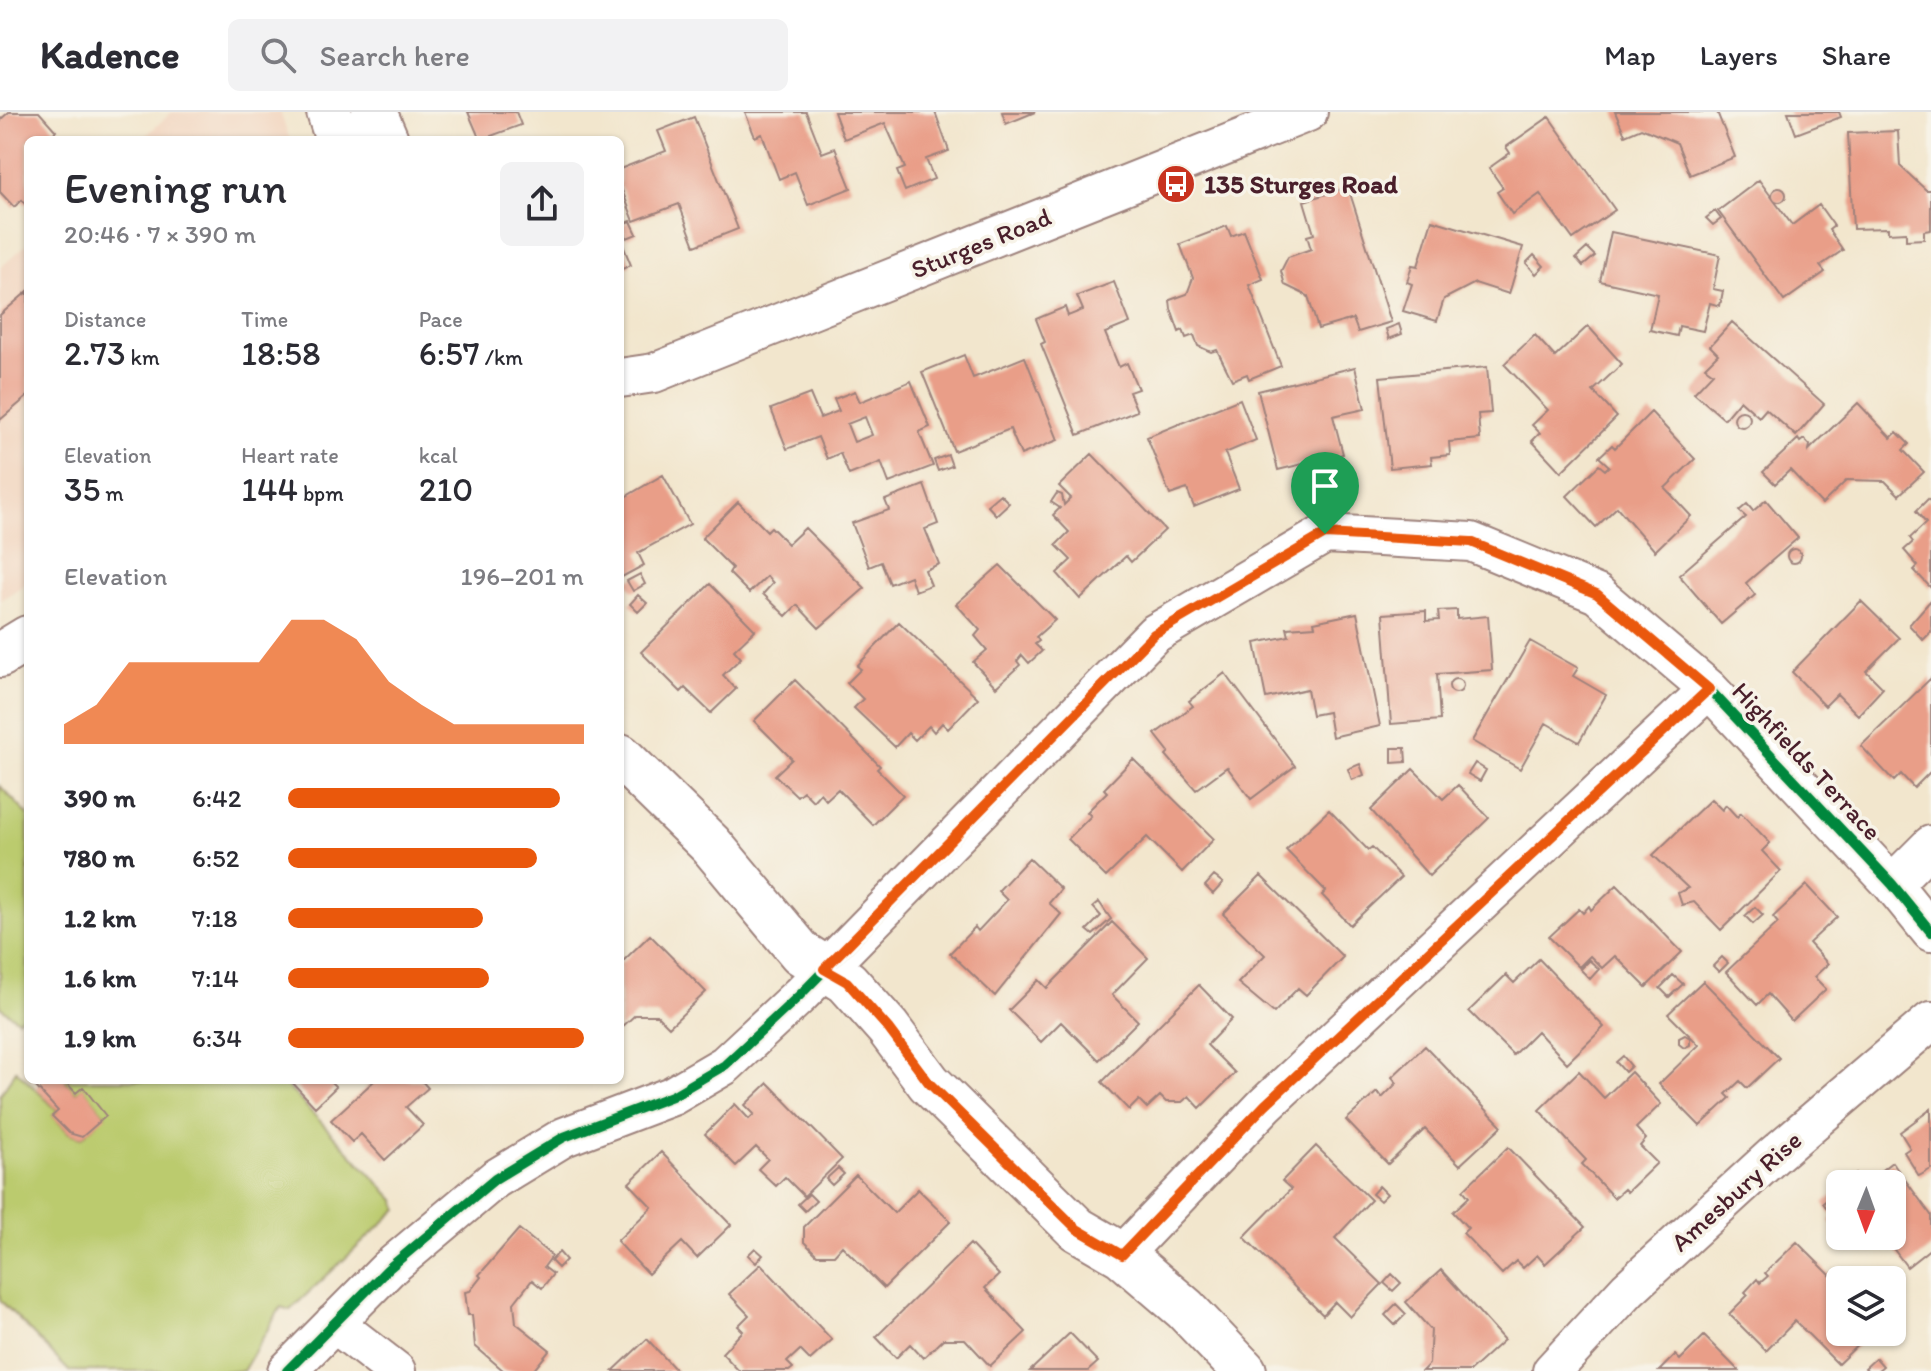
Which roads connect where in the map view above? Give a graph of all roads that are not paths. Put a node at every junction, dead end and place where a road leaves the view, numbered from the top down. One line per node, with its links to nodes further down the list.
1 (329, 112): 4 (main road)
2 (374, 112): 5 (main road)
3 (1308, 112): 6 (street, Sturges Road)
4 (337, 136)
5 (384, 136)
6 (637, 376): 7 (street, Sturges Road)
7 (624, 394)
8 (24, 640): 9 (main road)
9 (0, 655)
10 (1709, 689): 13 (street, Highfields Terrace); 15 (street, Highfields Terrace); 17 (street)
11 (624, 760): 15 (main road)
12 (1931, 845): 13 (street)
13 (1892, 884): 14 (street, Highfields Terrace)
14 (1931, 932)
15 (824, 969): 17 (main road); 18 (street, Highfields Terrace)
16 (1931, 1021): 22 (street, Amesbury Rise)
17 (1122, 1255): 21 (main road)
18 (334, 1323): 19 (street, Highfields Terrace); 20 (street)
19 (287, 1371)
20 (396, 1371)
21 (1244, 1371)
22 (1552, 1371)

